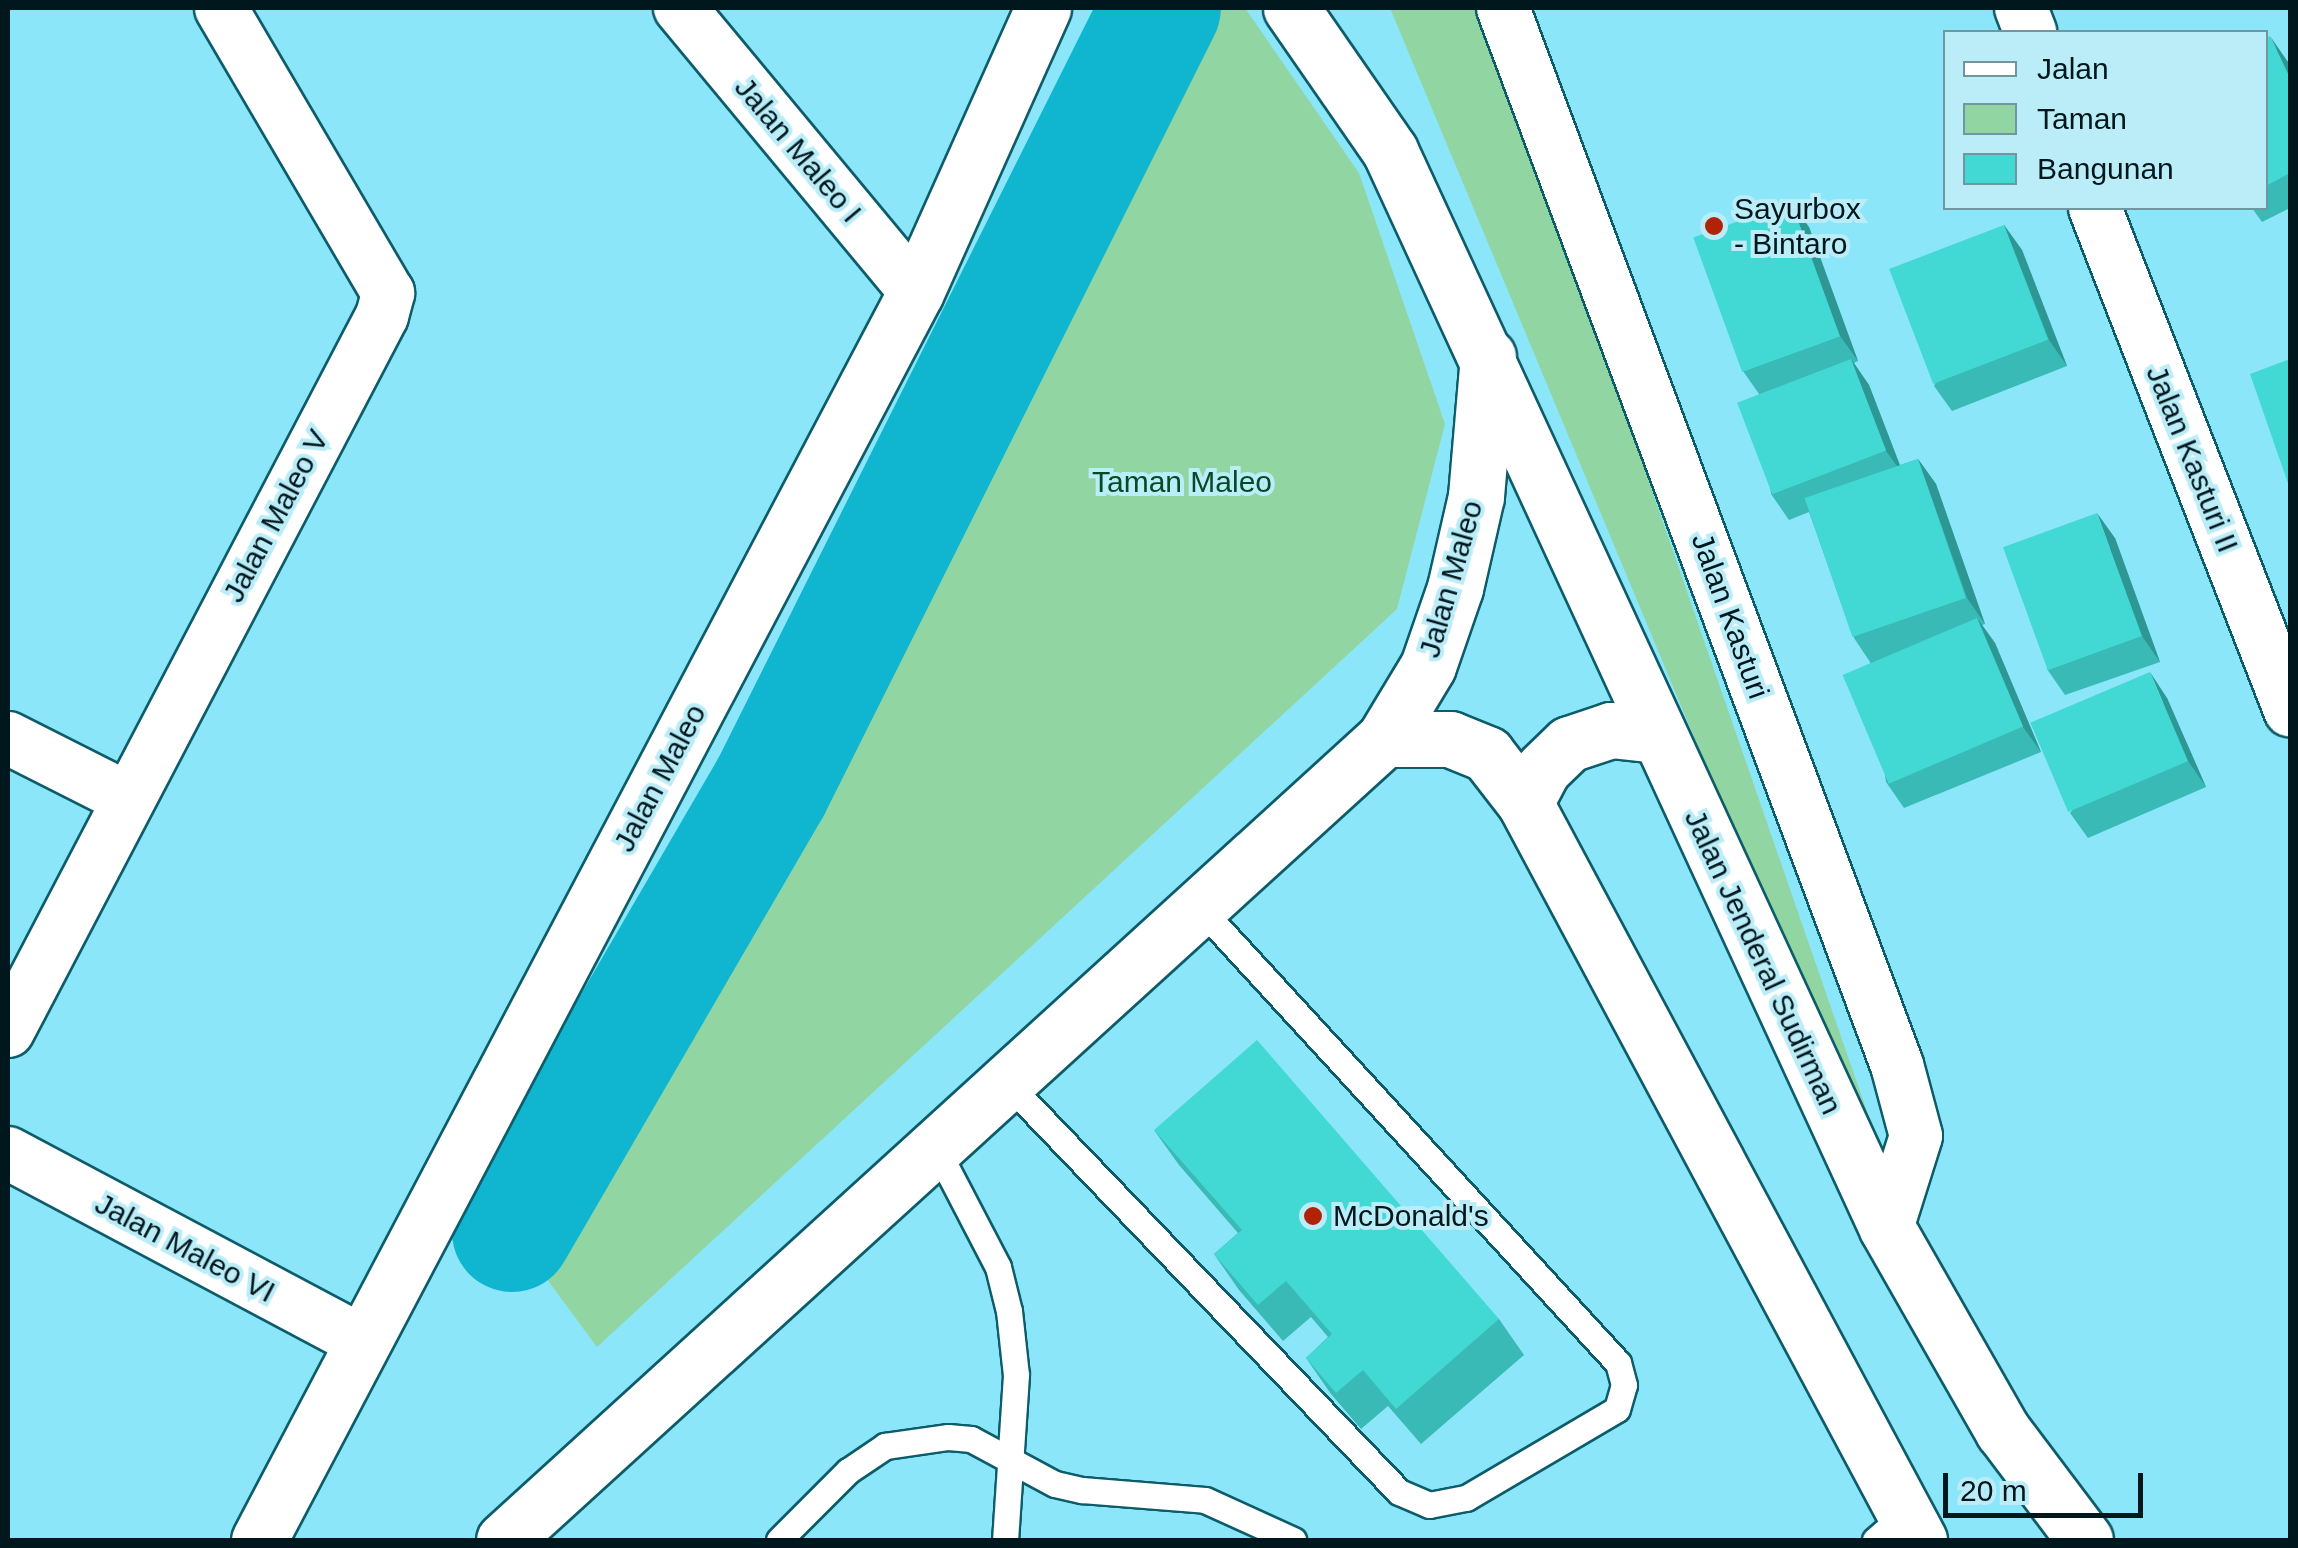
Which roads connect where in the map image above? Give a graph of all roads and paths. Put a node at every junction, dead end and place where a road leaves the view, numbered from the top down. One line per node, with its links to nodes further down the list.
1 (221, 8): 13 (street, Jalan Maleo V)
2 (680, 8): 7 (street, Jalan Maleo I)
3 (1043, 8): 7 (street, Jalan Maleo)
4 (1503, 8): 20 (street, Jalan Kasturi)
5 (1295, 9): 8 (street, Jalan Jenderal Sudirman)
6 (2096, 210): 9 (street, Jalan Kasturi II)
7 (916, 292): 21 (street, Jalan Maleo)
8 (1488, 357): 10 (street, Jalan Jenderal Sudirman); 12 (street, Jalan Maleo)
9 (2290, 710)
10 (1657, 735): 14 (street); 20 (street, Jalan Jenderal Sudirman)
11 (8, 738): 13 (street)
12 (1384, 739): 14 (street); 15 (street, Jalan Maleo)
13 (127, 798): 16 (street, Jalan Maleo V)
14 (1524, 802): 24 (street)
15 (1199, 907): 17 (street, Jalan Maleo); 17 (lane)
16 (8, 1031)
17 (1006, 1082): 18 (street, Jalan Maleo)
18 (935, 1146): 22 (lane); 27 (street, Jalan Maleo)
19 (8, 1153): 21 (street, Jalan Maleo VI)
20 (1886, 1228): 31 (street, Jalan Jenderal Sudirman)
21 (363, 1342): 23 (street, Jalan Maleo)
22 (1007, 1459): 28 (lane); 29 (lane); 30 (lane)
23 (284, 1493): 25 (street, Jalan Maleo); 26 (street)
24 (1898, 1533)
25 (259, 1540)
26 (311, 1540)
27 (504, 1540)
28 (779, 1540)
29 (1005, 1540)
30 (1293, 1540)
31 (2086, 1540)

